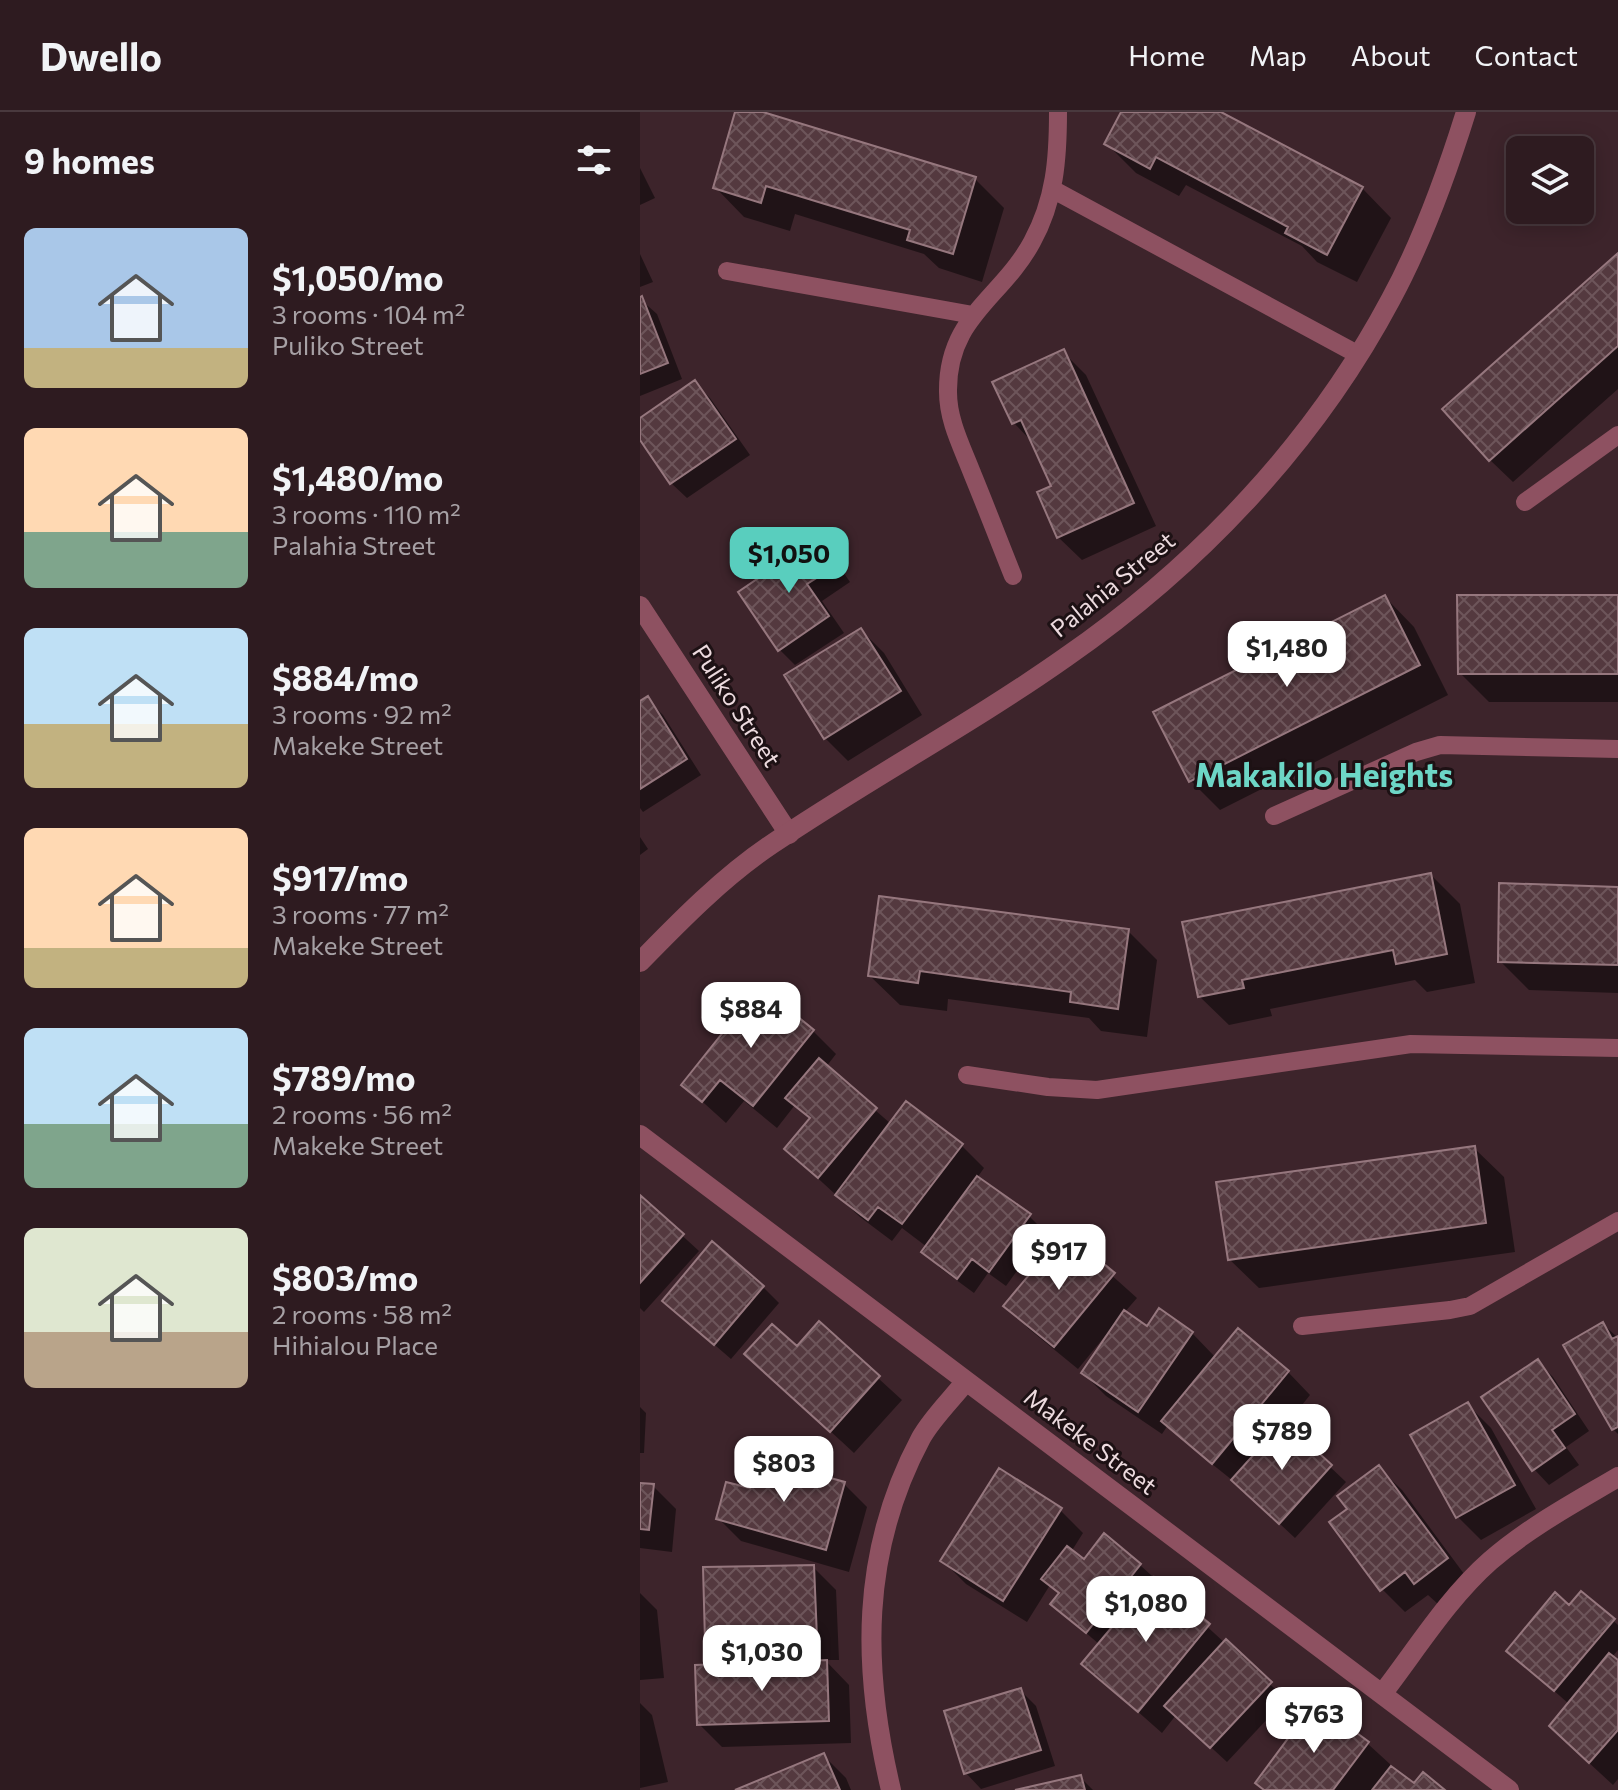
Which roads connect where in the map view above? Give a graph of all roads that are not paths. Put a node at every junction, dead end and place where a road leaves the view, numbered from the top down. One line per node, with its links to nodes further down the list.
1 (1058, 112): 3 (lane)
2 (1466, 112): 6 (street, Palahia Street)
3 (1052, 189): 5 (lane); 6 (lane)
4 (727, 271): 5 (lane)
5 (973, 315): 9 (lane)
6 (1357, 354): 13 (street, Palahia Street)
7 (1618, 435): 8 (lane)
8 (1525, 502)
9 (1013, 576)
10 (642, 613): 13 (street, Puliko Street)
11 (1618, 749): 12 (lane)
12 (1274, 816)
13 (789, 834): 14 (street, Palahia Street)
14 (640, 962)
15 (1618, 1048): 16 (lane)
16 (967, 1075)
17 (640, 1135): 20 (street, Makeke Street)
18 (1618, 1221): 19 (lane)
19 (1302, 1326)
20 (966, 1381): 22 (street, Makeke Street); 23 (street)
21 (1618, 1477): 22 (street)
22 (1382, 1694): 24 (street, Makeke Street)
23 (891, 1790)
24 (1509, 1790)

